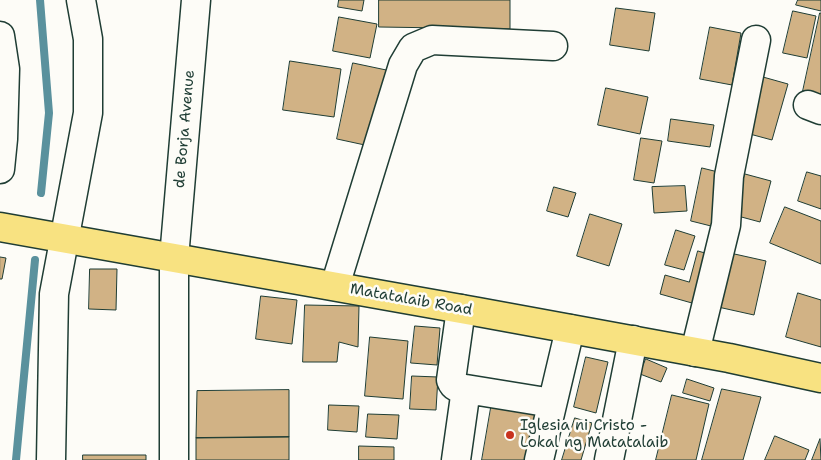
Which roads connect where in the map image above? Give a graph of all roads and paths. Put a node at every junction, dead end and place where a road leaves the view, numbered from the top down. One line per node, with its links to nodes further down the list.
1 (81, 0): 8 (street)
2 (196, 0): 9 (street, de Borja Avenue)
3 (0, 36): 6 (street)
4 (756, 40): 14 (street)
5 (553, 46): 10 (street)
6 (0, 169)
7 (0, 227): 8 (main road, Matatalaib Road)
8 (65, 238): 9 (main road, Matatalaib Road); 18 (street)
9 (174, 258): 10 (main road, Matatalaib Road); 19 (street, de Borja Avenue)
10 (335, 286): 11 (main road, Matatalaib Road)
11 (461, 309): 12 (main road, Matatalaib Road); 16 (street)
12 (570, 329): 13 (main road, Matatalaib Road); 17 (street)
13 (633, 340): 14 (main road, Matatalaib Road); 22 (street)
14 (694, 352): 15 (main road, Matatalaib Road)
15 (821, 378)
16 (466, 389): 17 (street); 20 (street)
17 (552, 403): 21 (street)
18 (51, 460)
19 (174, 460)
20 (456, 460)
21 (539, 460)
22 (609, 460)

